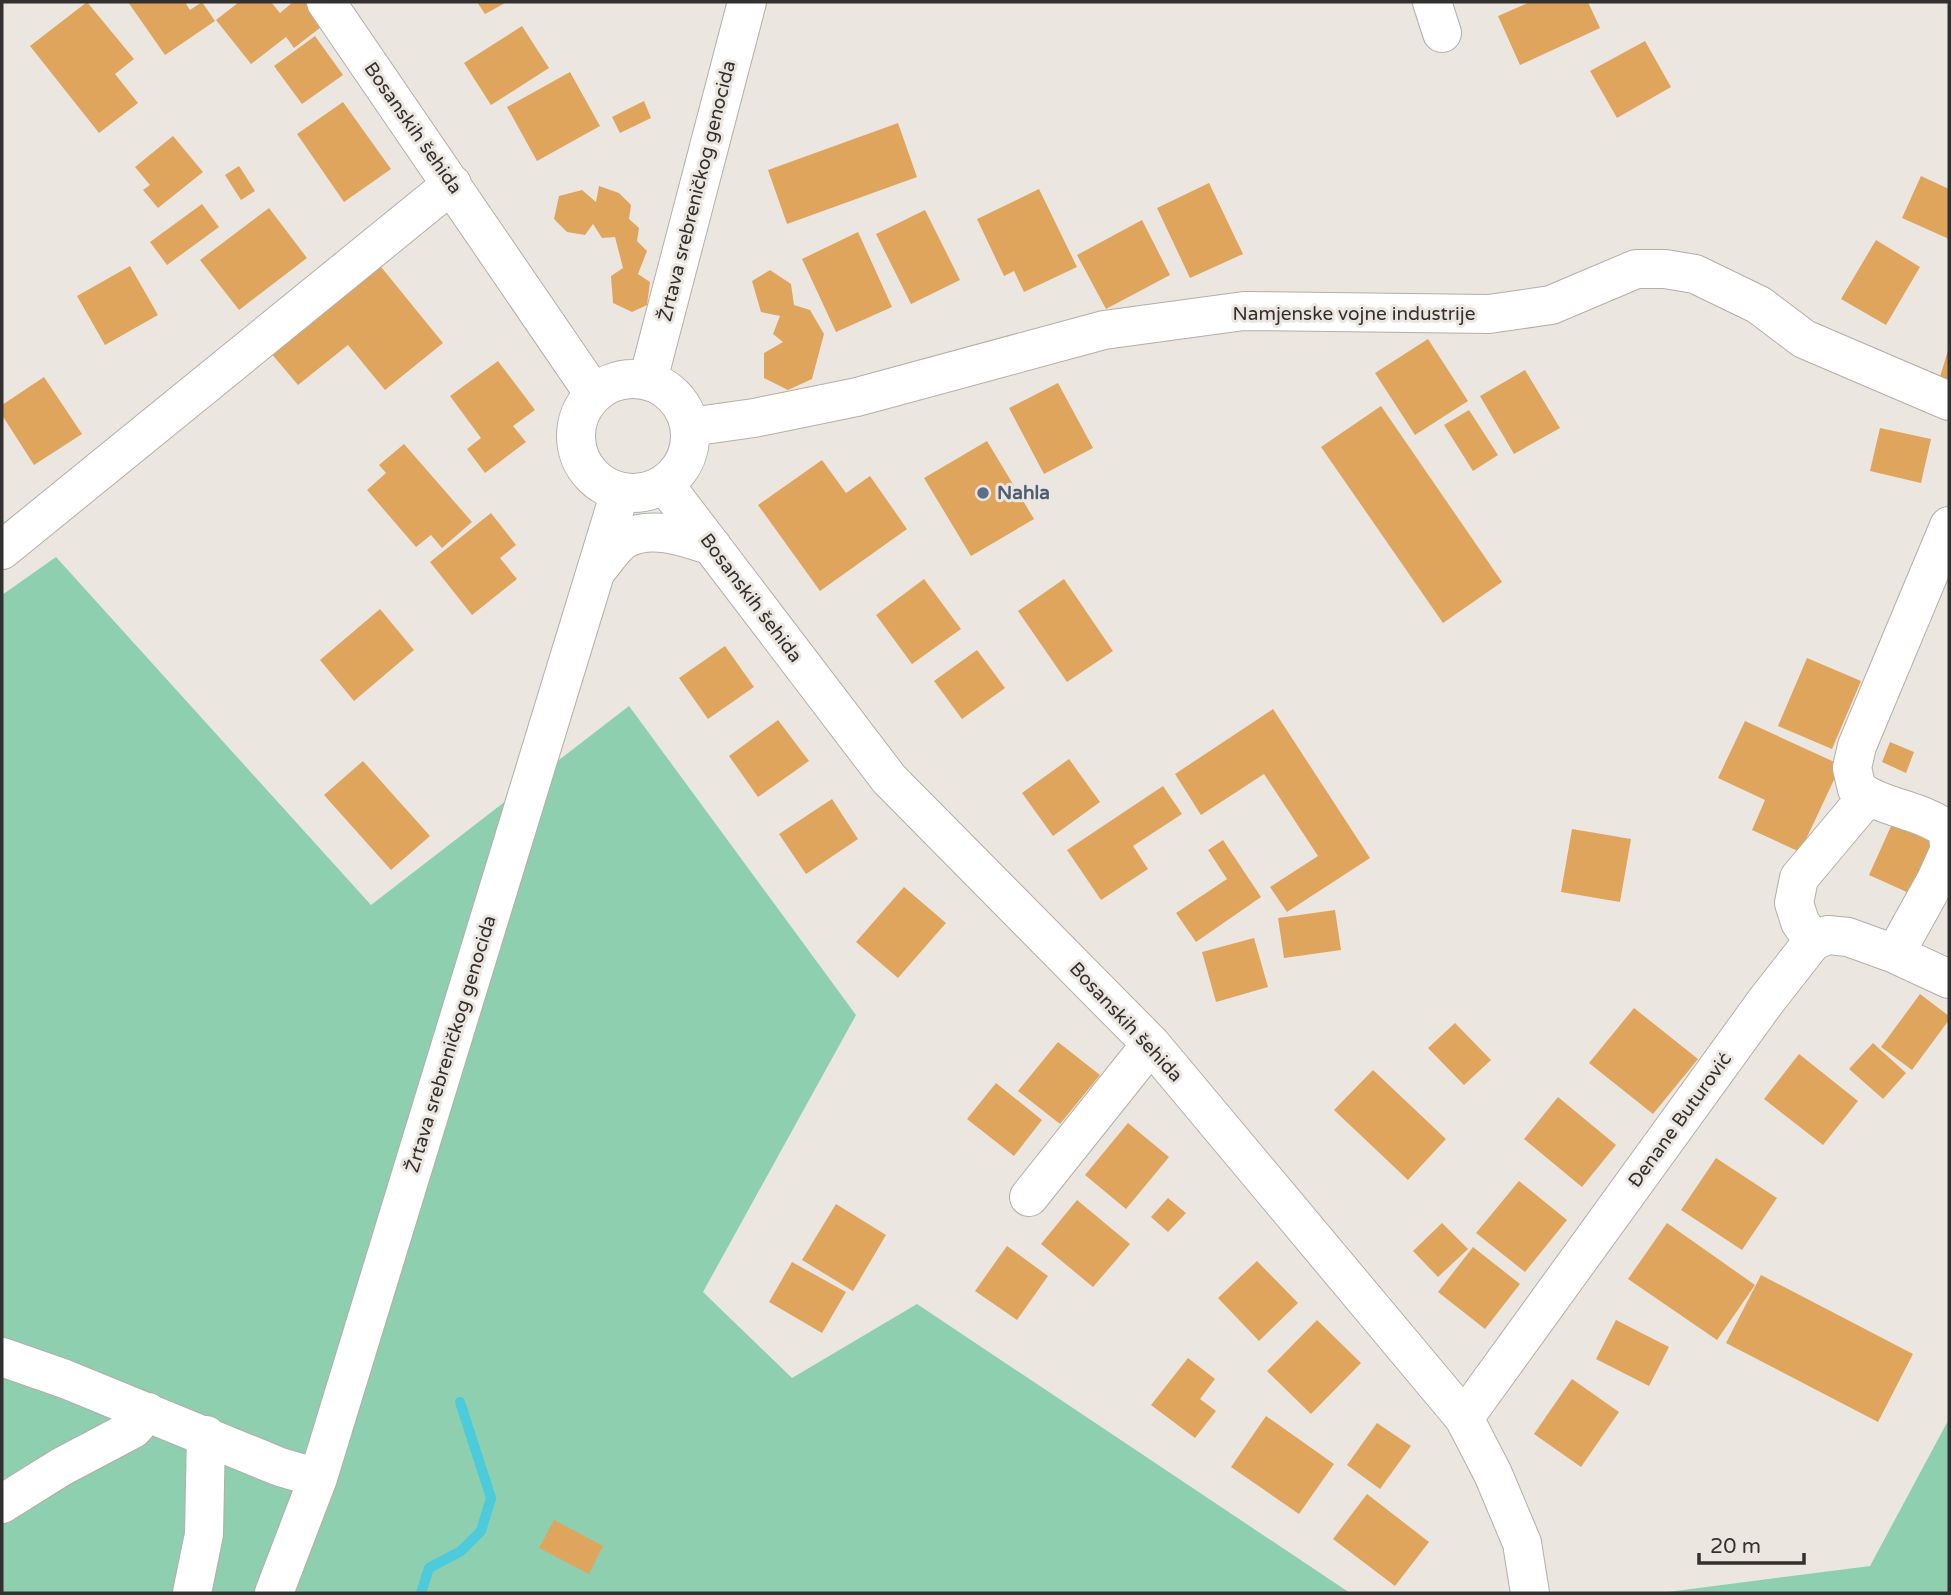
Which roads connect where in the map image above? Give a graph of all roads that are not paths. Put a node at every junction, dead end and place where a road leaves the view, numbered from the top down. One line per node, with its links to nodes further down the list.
1 (326, 2): 3 (street, Bosanskih šehida)
2 (747, 2): 4 (street, Žrtava srebreničkog genocida)
3 (452, 184): 5 (street, Bosanskih šehida); 14 (street)
4 (667, 309): 5 (street); 6 (street, Žrtava srebreničkog genocida)
5 (562, 346): 7 (street, Bosanskih šehida)
6 (648, 380): 7 (street); 9 (street)
7 (594, 394): 11 (street)
8 (1949, 401): 9 (street, Namjenske vojne industrije)
9 (690, 427): 10 (street)
10 (665, 485): 11 (street); 13 (street, Bosanskih šehida)
11 (620, 492): 15 (street, Žrtava srebreničkog genocida)
12 (1949, 526): 16 (street)
13 (712, 546): 15 (street); 21 (street, Bosanskih šehida)
14 (2, 550)
15 (596, 571): 27 (street, Žrtava srebreničkog genocida)
16 (1867, 797): 17 (street); 18 (street)
17 (1949, 849): 19 (street)
18 (1813, 941): 19 (street); 25 (street, Đenane Buturović)
19 (1895, 954): 20 (street)
20 (1949, 979)
21 (1151, 1044): 22 (street); 25 (street, Bosanskih šehida)
22 (1029, 1196)
23 (2, 1357): 24 (street)
24 (148, 1412): 26 (street); 28 (street)
25 (1464, 1418): 31 (street, Bosanskih šehida)
26 (206, 1435): 27 (street); 29 (street)
27 (318, 1478): 30 (street, Žrtava srebreničkog genocida)
28 (2, 1504)
29 (192, 1593)
30 (274, 1593)
31 (1530, 1593)

